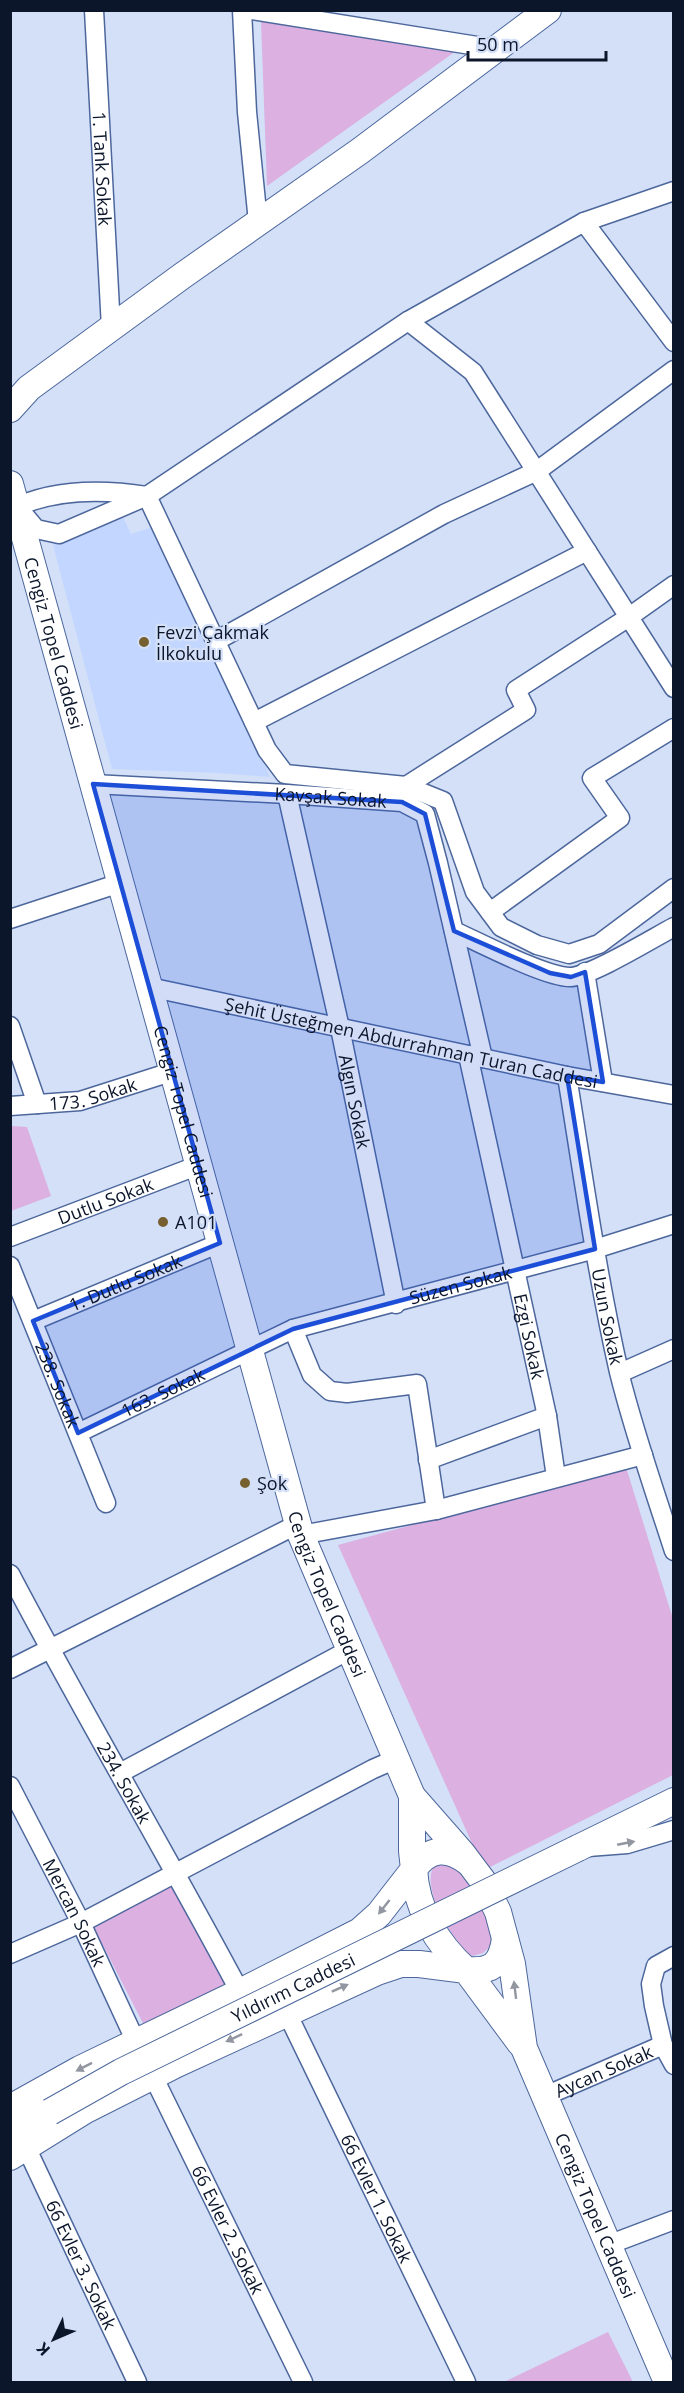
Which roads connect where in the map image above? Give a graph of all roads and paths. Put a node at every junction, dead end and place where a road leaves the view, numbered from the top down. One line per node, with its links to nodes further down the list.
1 (94, 10): 10 (street, 1. Tank Sokak)
2 (242, 10): 7 (street)
3 (252, 10): 5 (street)
4 (548, 10): 5 (main road)
5 (496, 49): 7 (main road)
6 (674, 191): 8 (street)
7 (258, 222): 10 (main road)
8 (584, 222): 9 (street); 11 (street)
9 (408, 321): 14 (street); 15 (street)
10 (111, 328): 13 (main road)
11 (674, 342)
12 (674, 370): 14 (street)
13 (10, 409)
14 (537, 471): 17 (street); 20 (street)
15 (147, 496): 16 (street); 16 (street); 20 (street)
16 (13, 500): 24 (main road, Cengiz Topel Caddesi)
17 (587, 551): 19 (street); 22 (street)
18 (674, 585): 19 (street)
19 (629, 617): 21 (street); 25 (street)
20 (216, 641): 22 (street)
21 (674, 688)
22 (254, 722): 25 (street)
23 (674, 728): 29 (street)
24 (93, 784): 26 (street, Kavşak Sokak); 27 (main road, Cengiz Topel Caddesi)
25 (406, 786): 29 (street)
26 (287, 794): 32 (street, Kavşak Sokak); 36 (street, Algın Sokak)
27 (120, 884): 30 (street); 34 (main road, Cengiz Topel Caddesi)
28 (674, 888): 29 (street)
29 (490, 912)
30 (10, 919)
31 (674, 927): 33 (street)
32 (454, 931): 33 (street); 37 (street, Kavşak Sokak)
33 (585, 972): 40 (street)
34 (149, 987): 36 (street, Şehit Üsteğmen Abdurrahman Turan Caddesi); 38 (main road, Cengiz Topel Caddesi)
35 (10, 1026): 42 (street)
36 (340, 1028): 37 (street, Şehit Üsteğmen Abdurrahman Turan Caddesi); 51 (street, Algın Sokak)
37 (476, 1056): 39 (street, Şehit Üsteğmen Abdurrahman Turan Caddesi); 50 (street, Ezgi Sokak)
38 (174, 1071): 42 (street, 173. Sokak); 44 (main road, Cengiz Topel Caddesi)
39 (567, 1076): 40 (street, Şehit Üsteğmen Abdurrahman Turan Caddesi); 48 (street, Uzun Sokak)
40 (603, 1082): 41 (street, Şehit Üsteğmen Abdurrahman Turan Caddesi)
41 (674, 1095)
42 (37, 1104): 43 (street, 173. Sokak)
43 (10, 1106)
44 (199, 1165): 46 (street, Dutlu Sokak); 47 (main road, Cengiz Topel Caddesi)
45 (674, 1224): 48 (street, Süzen Sokak)
46 (10, 1237)
47 (220, 1243): 52 (street, 1. Dutlu Sokak); 55 (main road, Cengiz Topel Caddesi)
48 (595, 1249): 50 (street, Süzen Sokak); 56 (street, Uzun Sokak)
49 (10, 1266): 52 (street, 238. Sokak)
50 (515, 1269): 51 (street, Süzen Sokak); 57 (street, Ezgi Sokak)
51 (396, 1304): 53 (street, Süzen Sokak)
52 (33, 1321): 58 (street, 238. Sokak)
53 (293, 1329): 55 (street, Süzen Sokak); 60 (street)
54 (674, 1349): 56 (street)
55 (249, 1350): 58 (street, 163. Sokak); 64 (main road, Cengiz Topel Caddesi)
56 (620, 1373): 59 (street, Uzun Sokak)
57 (547, 1416): 60 (street); 61 (street, Ezgi Sokak)
58 (78, 1433): 62 (street, 238. Sokak)
59 (643, 1455): 61 (street); 65 (street, Uzun Sokak)
60 (428, 1460): 63 (street)
61 (556, 1478): 63 (street)
62 (106, 1503)
63 (436, 1510): 64 (street)
64 (300, 1530): 67 (street); 68 (main road, Cengiz Topel Caddesi)
65 (674, 1551)
66 (10, 1574): 67 (street, 234. Sokak)
67 (50, 1649): 69 (street); 71 (street, 234. Sokak)
68 (349, 1650): 70 (main road, Cengiz Topel Caddesi); 71 (street)
69 (10, 1669)
70 (396, 1759): 73 (main road, Cengiz Topel Caddesi); 79 (street)
71 (120, 1773): 79 (street, 234. Sokak)
72 (10, 1786): 80 (street, Mercan Sokak)
73 (412, 1796): 77 (main road); 78 (main road)
74 (674, 1801): 76 (main road, Yıldırım Caddesi)
75 (674, 1830): 76 (street, one-way to 75)
76 (578, 1848): 94 (main road, Yıldırım Caddesi, bridge)
77 (471, 1864): 78 (main road); 81 (main road)
78 (414, 1869): 84 (main road); 85 (main road, one-way to 85)
79 (177, 1873): 80 (street); 85 (street, 234. Sokak)
80 (81, 1923): 82 (street); 87 (street, Mercan Sokak)
81 (505, 1939): 84 (main road); 89 (main road, one-way to 81)
82 (10, 1954)
83 (674, 1956): 88 (street)
84 (466, 1970): 86 (main road, one-way to 84); 89 (main road)
85 (240, 1992): 87 (main road)
86 (287, 2013): 91 (main road, one-way to 91); 99 (street, 66 Evler 1. Sokak)
87 (136, 2042): 93 (main road, one-way to 93)
88 (663, 2045): 90 (street); 92 (street, Aycan Sokak)
89 (524, 2048): 92 (main road, Cengiz Topel Caddesi)
90 (674, 2065)
91 (153, 2076): 94 (main road); 98 (street, 66 Evler 2. Sokak)
92 (543, 2097): 96 (main road, Cengiz Topel Caddesi)
93 (10, 2108)
94 (16, 2146): 97 (street, 66 Evler 3. Sokak)
95 (674, 2220): 96 (street)
96 (608, 2245): 100 (main road, Cengiz Topel Caddesi)
97 (137, 2382)
98 (303, 2382)
99 (466, 2382)
100 (668, 2382)

